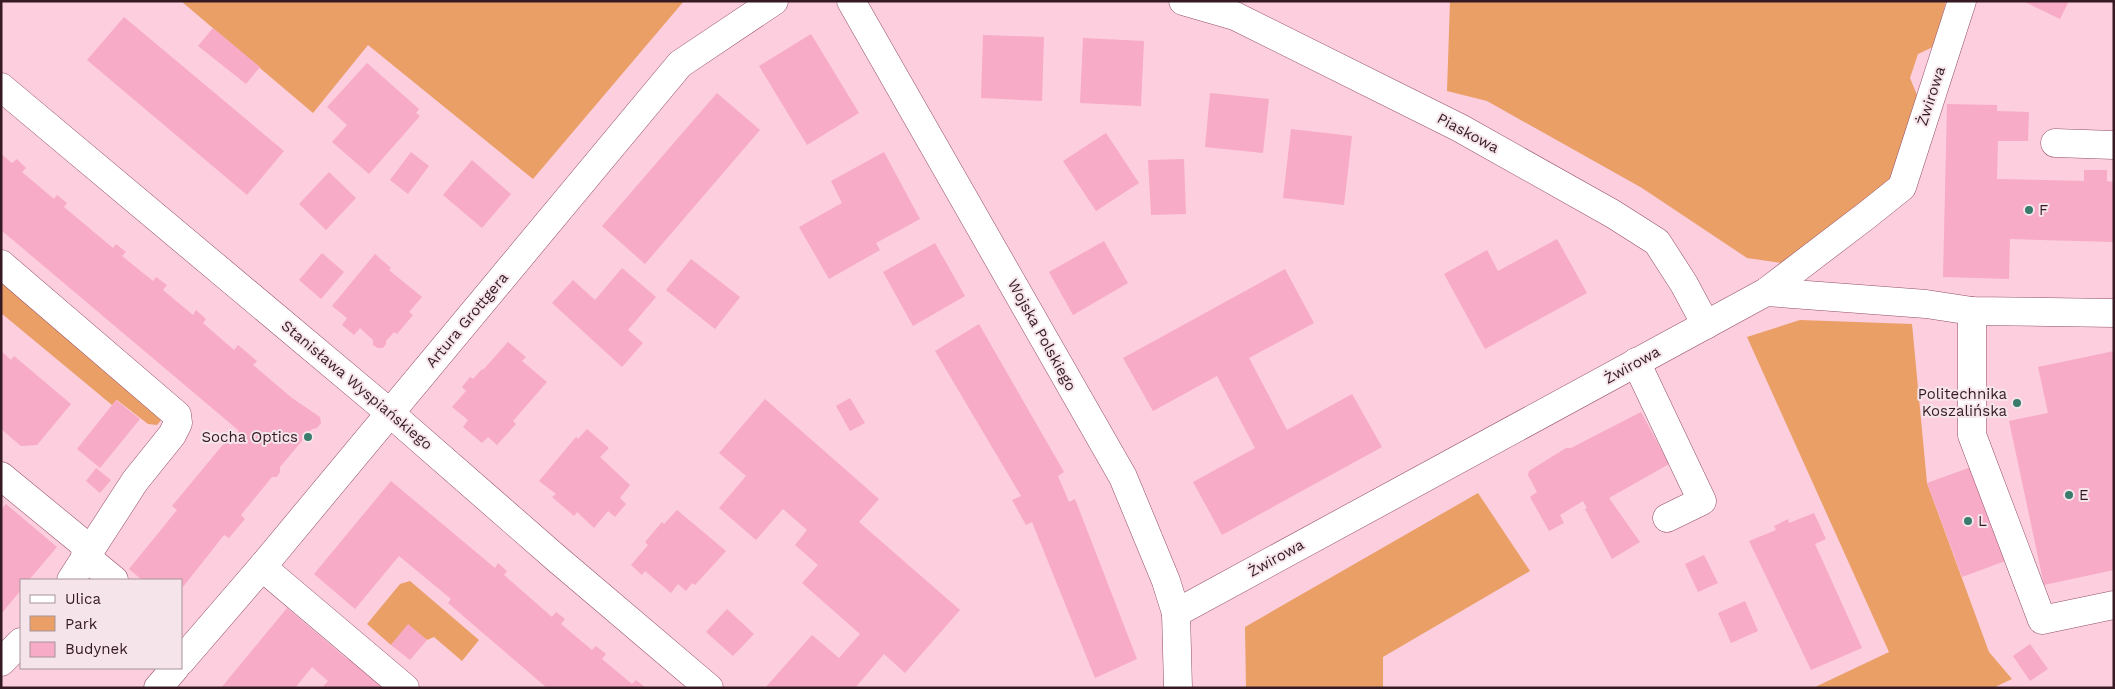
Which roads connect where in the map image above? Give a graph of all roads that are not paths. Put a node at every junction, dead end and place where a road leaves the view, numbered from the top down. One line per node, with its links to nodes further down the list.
1 (774, 1): 14 (street, Artura Grottgera)
2 (851, 1): 22 (street, Wojska Polskiego)
3 (1183, 1): 12 (street, Piaskowa)
4 (1962, 1): 9 (street, Żwirowa)
5 (1, 87): 14 (street, Stanisława Wyspiańskiego)
6 (2055, 142): 7 (street)
7 (2114, 145)
8 (1, 264): 17 (street)
9 (1766, 292): 10 (street); 12 (street, Żwirowa)
10 (1972, 311): 11 (street); 21 (street)
11 (2114, 313)
12 (1706, 324): 13 (street, Żwirowa)
13 (1636, 362): 16 (street); 22 (street, Żwirowa)
14 (390, 412): 18 (street, Artura Grottgera); 29 (street, Stanisława Wyspiańskiego)
15 (1, 476): 17 (street)
16 (1667, 518)
17 (88, 552): 19 (street); 20 (street)
18 (262, 567): 24 (street, Artura Grottgera); 28 (street)
19 (72, 579)
20 (113, 579)
21 (2114, 605)
22 (1176, 613): 30 (street, Wojska Polskiego)
23 (20, 643): 25 (street)
24 (183, 654)
25 (1, 662)
26 (172, 669): 27 (street, Artura Grottgera)
27 (158, 688)
28 (405, 688)
29 (709, 688)
30 (1178, 688)

